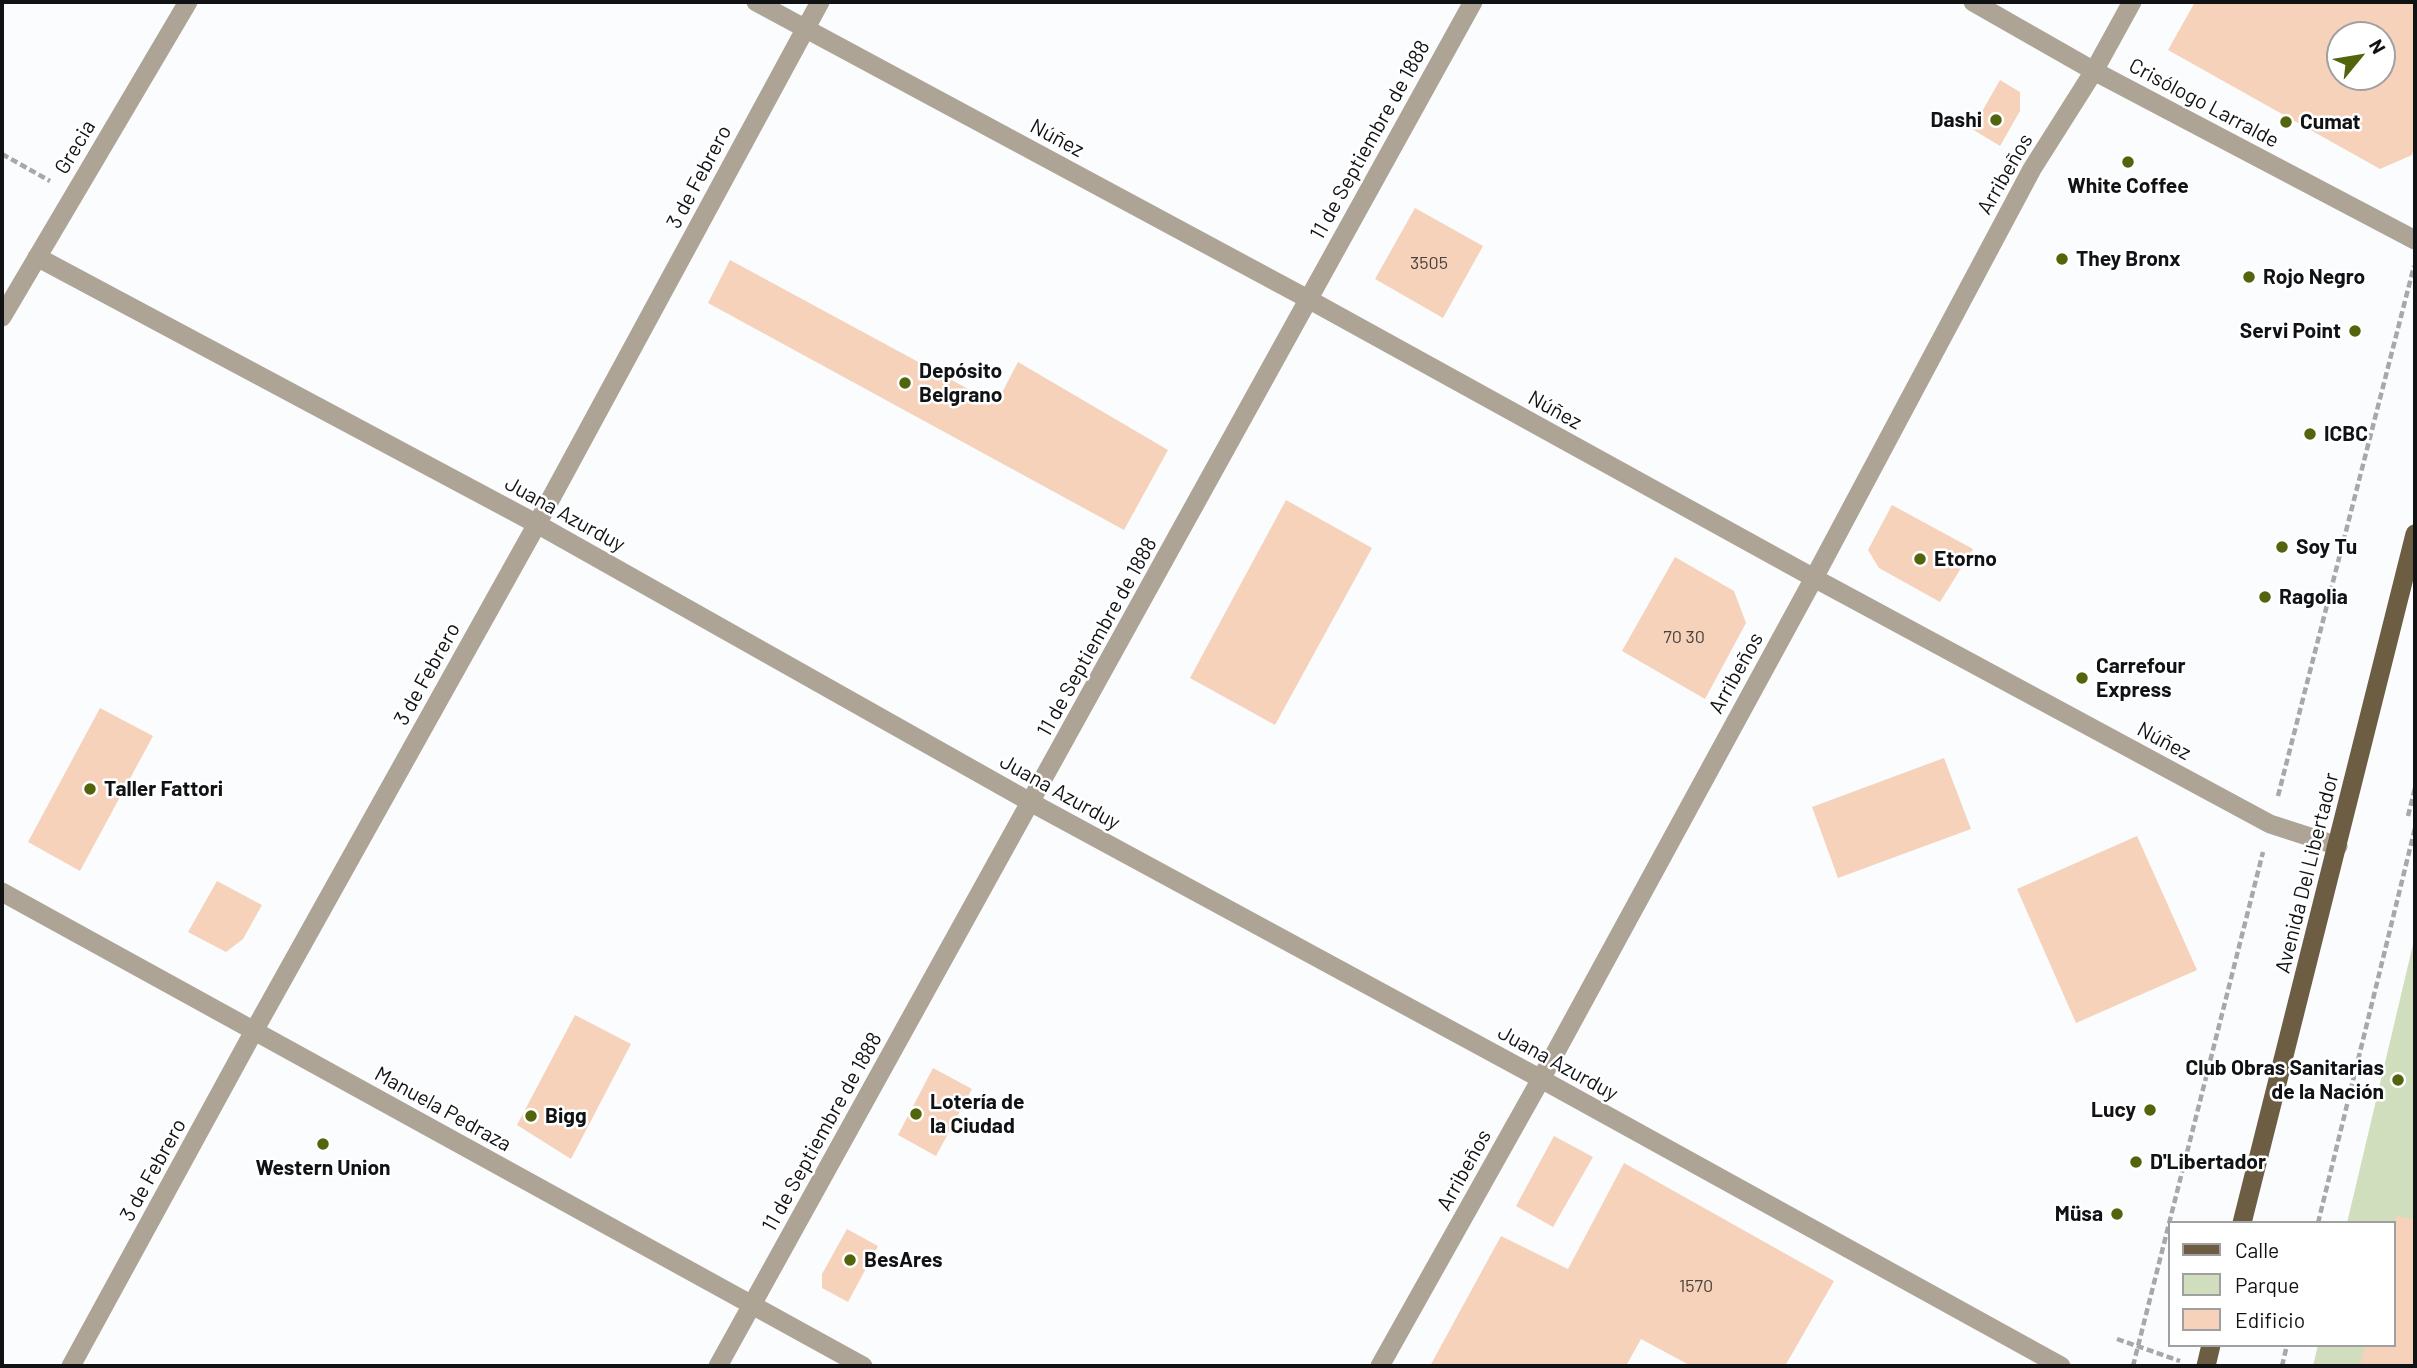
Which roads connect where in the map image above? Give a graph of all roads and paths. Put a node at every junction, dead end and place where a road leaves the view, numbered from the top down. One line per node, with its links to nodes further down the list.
1 (188, 2): 10 (street, Grecia)
2 (756, 2): 7 (street, Núñez)
3 (820, 2): 7 (street, 3 de Febrero)
4 (1473, 2): 13 (street, 11 de Septiembre de 1888)
5 (1973, 2): 8 (street, Crisólogo Larralde)
6 (2132, 2): 8 (street, Arribeños)
7 (806, 28): 13 (street, Núñez); 15 (street, 3 de Febrero)
8 (2094, 71): 11 (street, Crisólogo Larralde); 17 (street, Arribeños)
9 (2, 154): 10 (path)
10 (73, 195): 12 (street, Grecia)
11 (2415, 240)
12 (37, 257): 14 (street, Grecia); 15 (street, Juana Azurduy)
13 (1308, 299): 17 (street, Núñez); 19 (street, 11 de Septiembre de 1888)
14 (2, 317)
15 (537, 524): 19 (street, Juana Azurduy); 24 (street, 3 de Febrero)
16 (2415, 534): 22 (main road, Avenida Del Libertador)
17 (1814, 578): 22 (street, Núñez); 25 (street, Arribeños)
18 (2415, 788): 20 (path)
19 (1031, 803): 25 (street, Juana Azurduy); 28 (street, 11 de Septiembre de 1888)
20 (2408, 816)
21 (2415, 828): 27 (path)
22 (2337, 846): 26 (main road, Avenida Del Libertador)
23 (2, 892): 24 (street, Manuela Pedraza)
24 (254, 1031): 28 (street, Manuela Pedraza); 33 (street, 3 de Febrero)
25 (1541, 1079): 36 (street, Arribeños); 37 (street, Juana Azurduy)
26 (2243, 1221)
27 (2318, 1221)
28 (753, 1305): 34 (street, 11 de Septiembre de 1888); 35 (street, Manuela Pedraza)
29 (2118, 1339): 32 (path)
30 (2211, 1347): 38 (main road)
31 (2287, 1347): 39 (path)
32 (2183, 1362)
33 (71, 1366)
34 (718, 1366)
35 (863, 1366)
36 (1380, 1366)
37 (2061, 1366)
38 (2206, 1366)
39 (2282, 1366)

